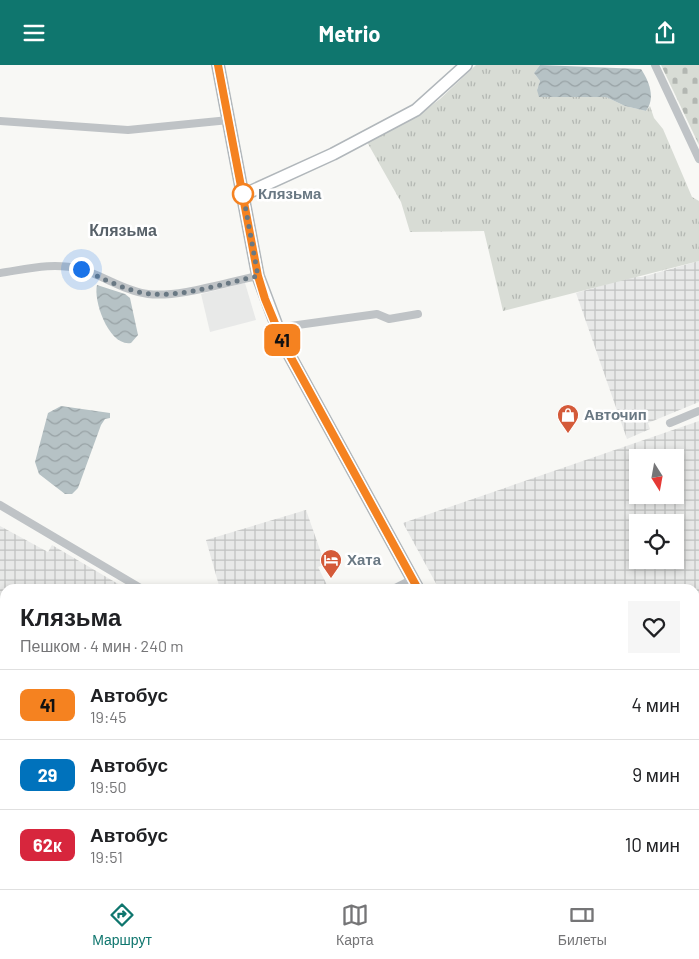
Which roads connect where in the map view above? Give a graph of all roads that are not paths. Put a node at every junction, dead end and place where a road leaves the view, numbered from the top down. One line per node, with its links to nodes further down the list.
1 (218, 65): 4 (main road)
2 (466, 65): 7 (main road)
3 (655, 65): 6 (street)
4 (229, 120): 5 (street); 7 (main road)
5 (0, 121)
6 (699, 159)
7 (243, 195): 9 (main road)
8 (0, 273): 9 (street)
9 (258, 276): 11 (main road)
10 (418, 314): 11 (street)
11 (276, 328): 16 (main road)
12 (699, 411): 13 (street)
13 (670, 423)
14 (0, 505): 15 (street)
15 (134, 584)
16 (416, 584)

